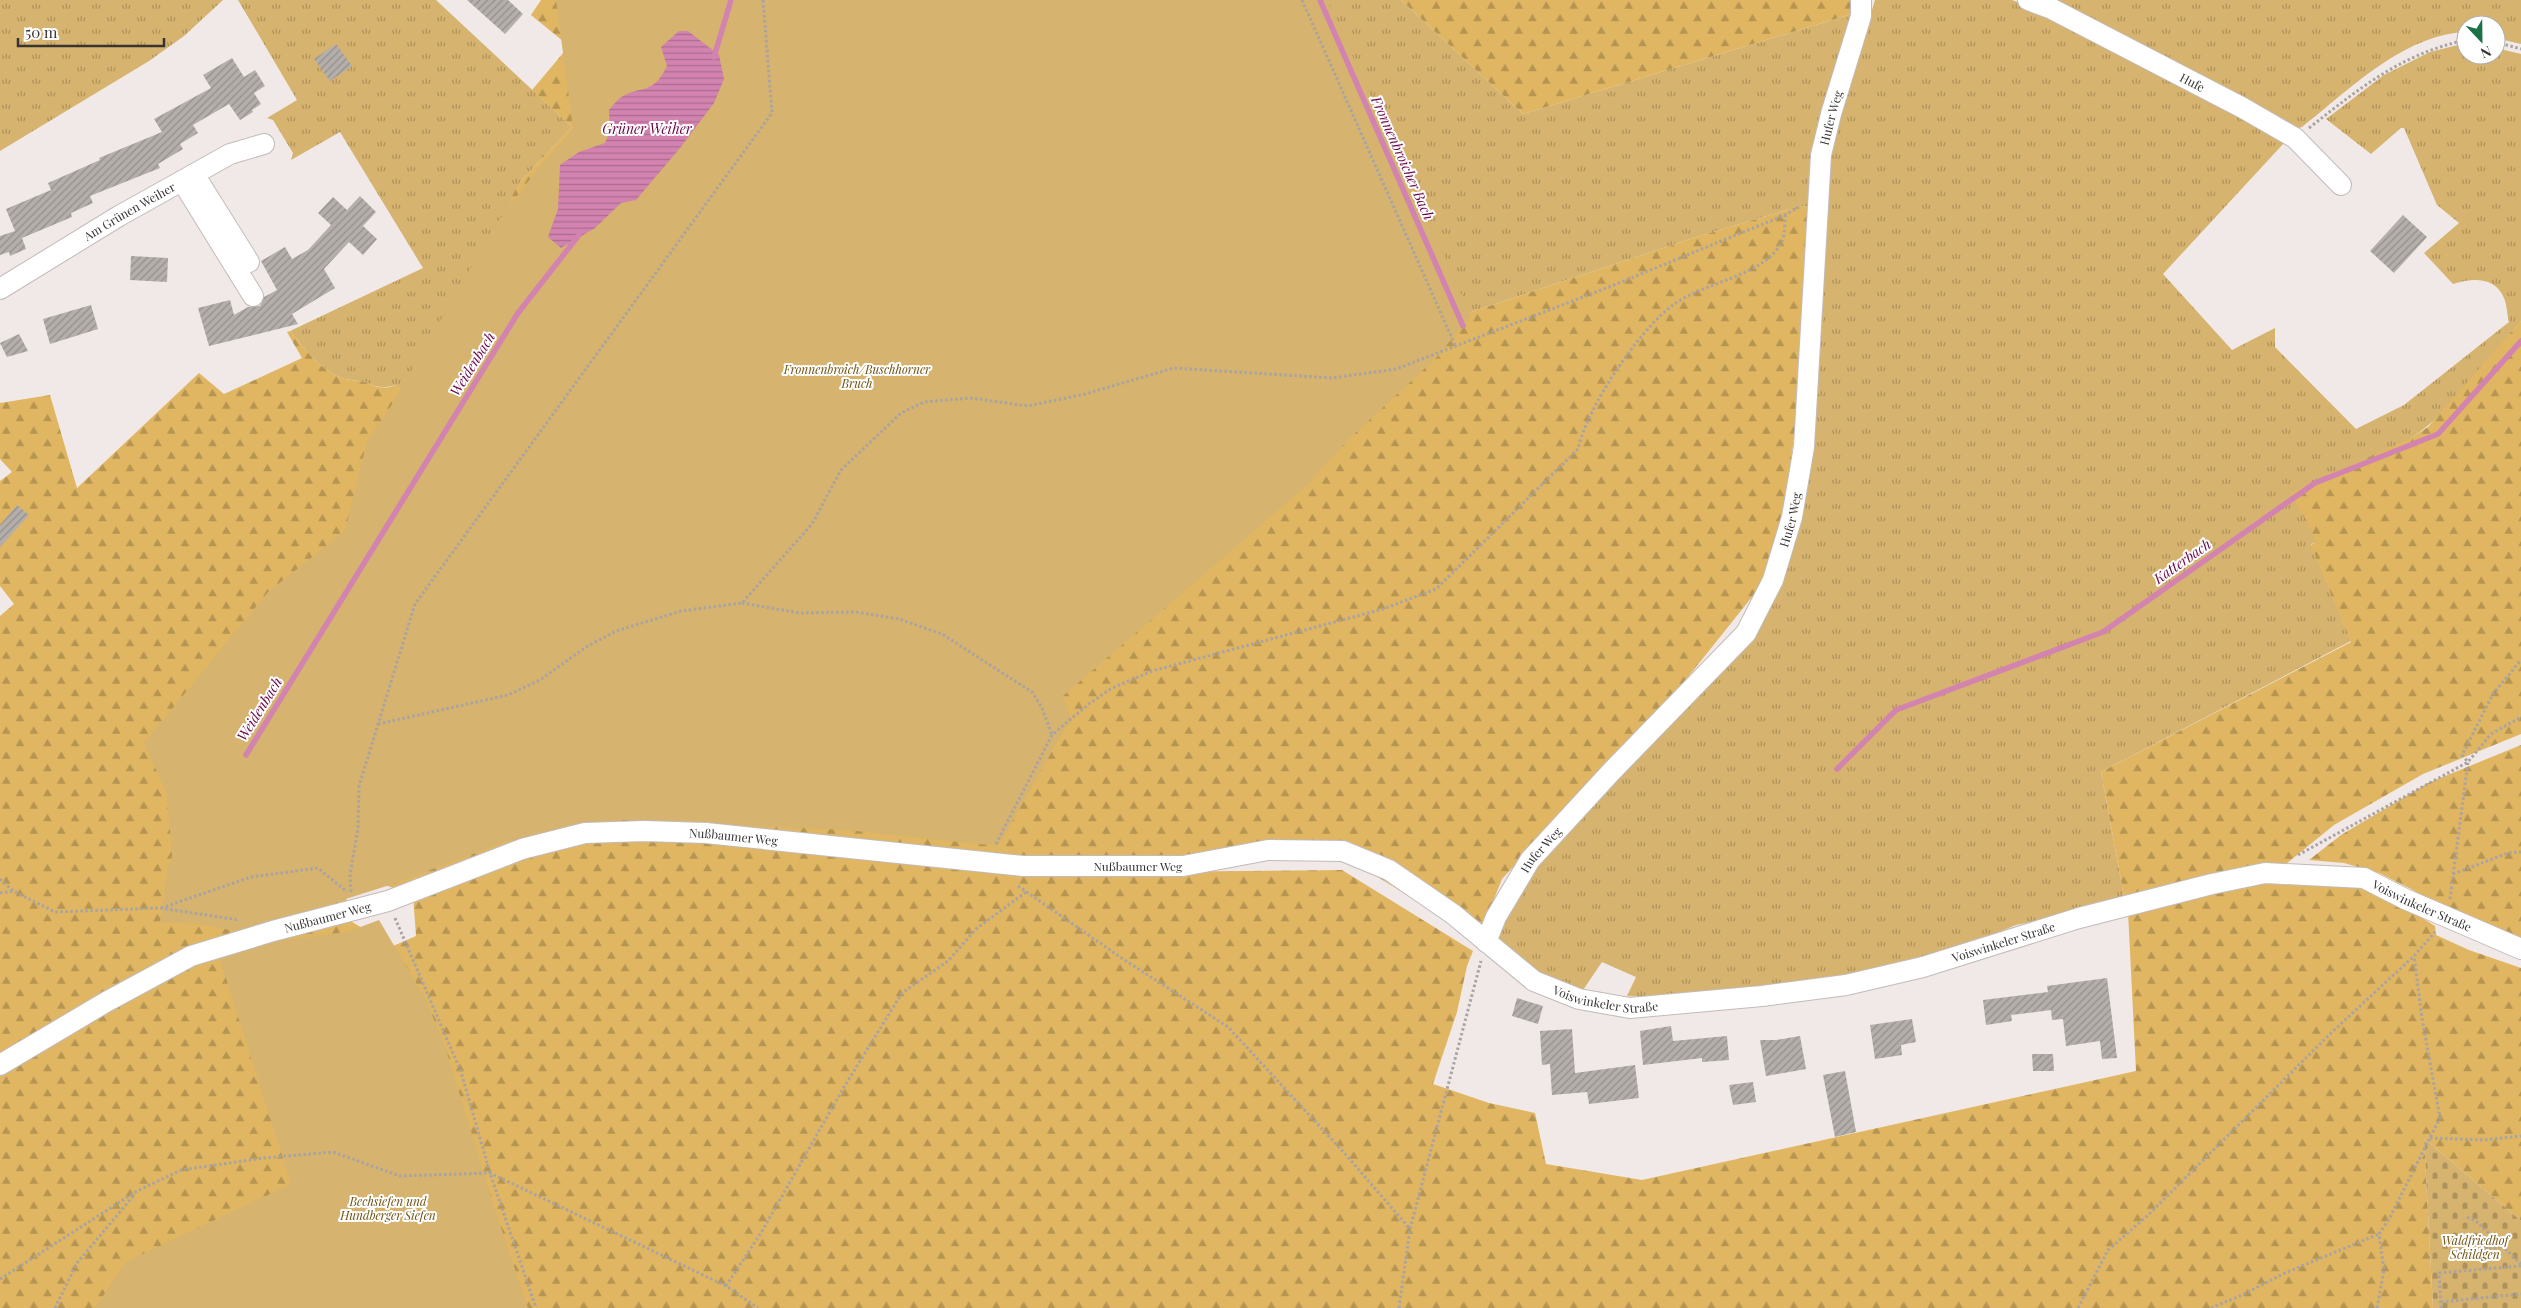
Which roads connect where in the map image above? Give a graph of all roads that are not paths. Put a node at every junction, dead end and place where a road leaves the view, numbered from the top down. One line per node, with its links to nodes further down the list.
1 (1861, 0): 9 (street, Hufer Weg)
2 (2028, 0): 5 (street, Hufe)
3 (264, 144): 4 (street, Am Grünen Weiher)
4 (188, 178): 6 (street); 7 (street, Am Grünen Weiher); 8 (street)
5 (2341, 185)
6 (250, 262)
7 (0, 289)
8 (253, 296)
9 (1486, 942): 10 (street, Voiswinkeler Straße); 11 (street, Nußbaumer Weg)
10 (2521, 949)
11 (0, 1065)

